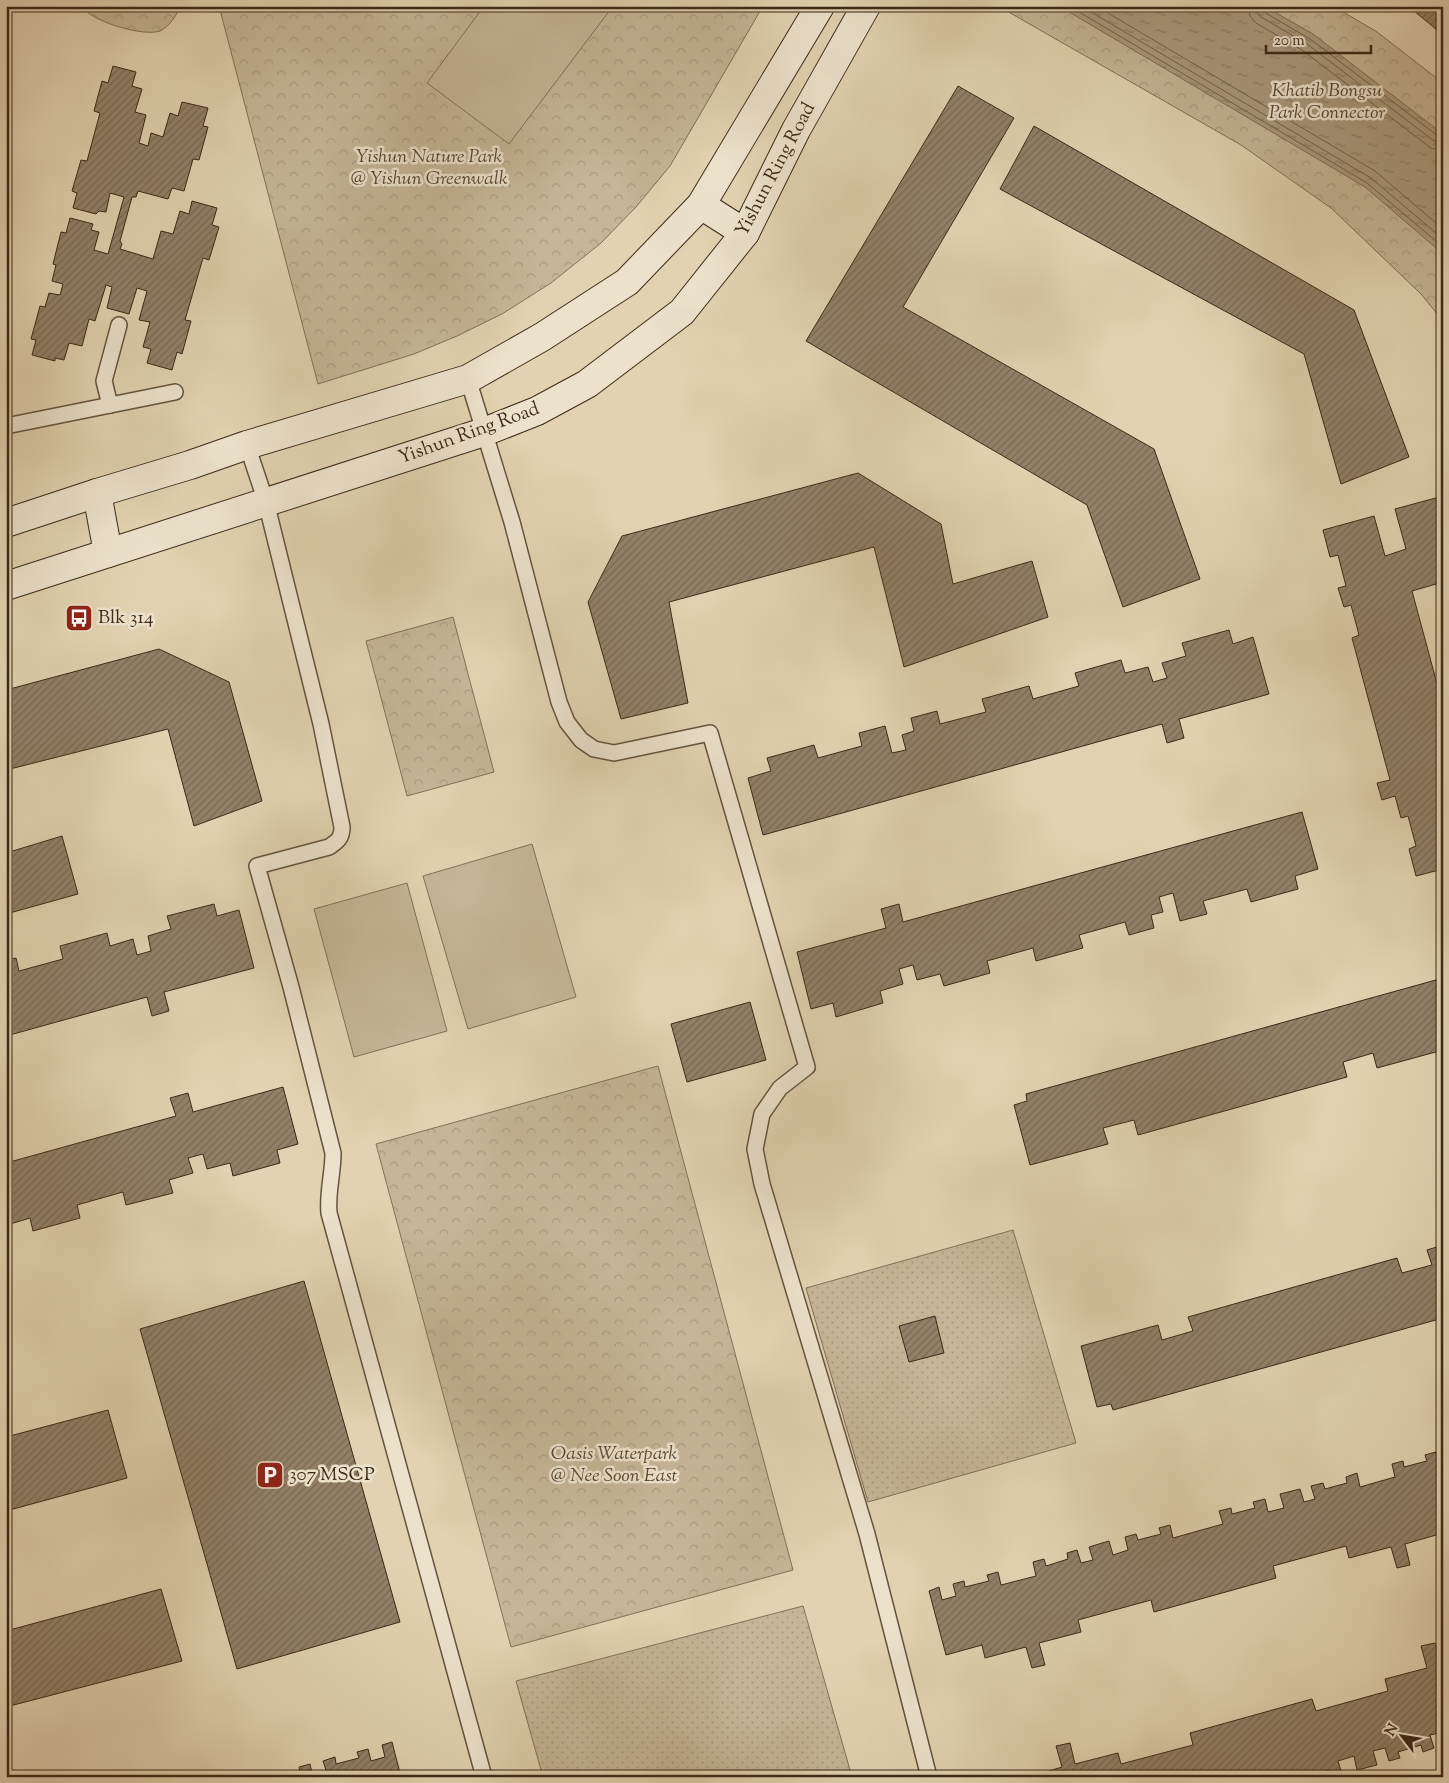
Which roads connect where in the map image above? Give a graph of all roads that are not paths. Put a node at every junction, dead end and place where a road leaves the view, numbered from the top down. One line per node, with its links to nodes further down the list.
1 (820, 6): 3 (main road)
2 (866, 6): 4 (main road, Yishun Ring Road)
3 (701, 205): 4 (main road); 6 (main road)
4 (745, 233): 10 (main road, Yishun Ring Road)
5 (119, 325): 8 (lane)
6 (468, 379): 10 (lane); 11 (main road)
7 (175, 392): 8 (lane)
8 (110, 405): 9 (lane)
9 (6, 426)
10 (484, 432): 13 (main road, Yishun Ring Road); 18 (lane)
11 (247, 446): 12 (main road); 13 (lane)
12 (97, 493): 14 (main road); 15 (main road)
13 (266, 502): 15 (main road, Yishun Ring Road); 17 (lane)
14 (6, 523)
15 (108, 553): 16 (main road, Yishun Ring Road)
16 (6, 586)
17 (484, 1777)
18 (929, 1777)

